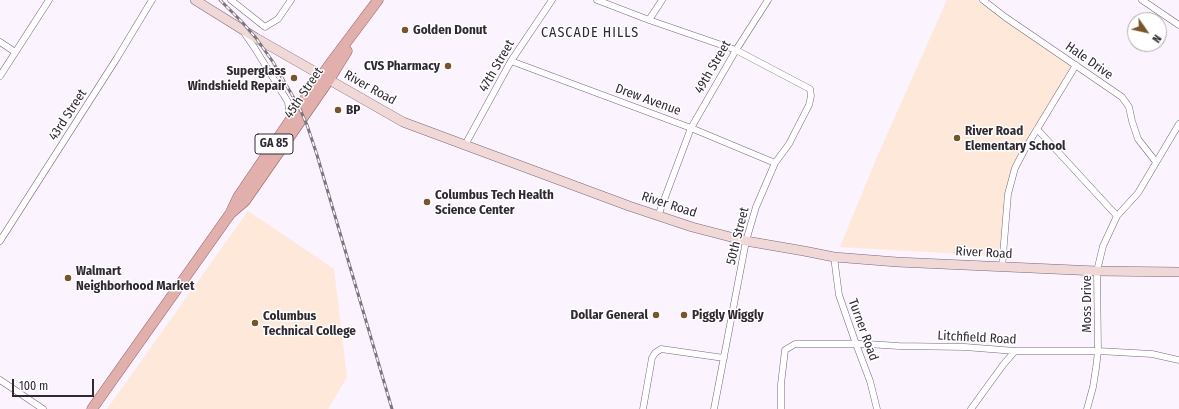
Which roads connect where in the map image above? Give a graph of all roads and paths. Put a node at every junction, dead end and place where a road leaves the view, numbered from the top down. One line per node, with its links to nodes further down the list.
1 (49, 0): 18 (street)
2 (152, 0): 33 (street, 43rd Street)
3 (196, 0): 15 (main road, River Road)
4 (231, 0): 5 (street)
5 (291, 0)
6 (378, 0): 22 (main road, 45th Street / GA 85)
7 (552, 0): 19 (street, 47th Street)
8 (597, 0): 13 (street)
9 (662, 0): 13 (street)
10 (768, 0): 17 (street, 49th Street)
11 (983, 0): 20 (street, Hale Drive)
12 (1142, 0): 14 (street)
13 (649, 20): 17 (street)
14 (1179, 25)
15 (242, 29): 22 (main road, River Road); 23 (street)
16 (0, 42): 18 (street)
17 (736, 50): 25 (street, 49th Street); 29 (street, 50th Street)
18 (15, 52): 21 (street)
19 (511, 61): 25 (street, Drew Avenue); 27 (street, 47th Street)
20 (1076, 65): 26 (street); 28 (street, Hale Drive)
21 (0, 76)
22 (325, 78): 23 (main road, 45th Street / GA 85); 27 (main road, River Road); 30 (main road, 45th Street / GA 85)
23 (290, 121): 30 (main road, 45th Street / GA 85)
24 (1179, 124): 28 (street, Moss Drive)
25 (691, 128): 29 (street, Drew Avenue); 31 (street, 49th Street)
26 (1037, 129): 32 (street); 36 (street)
27 (465, 145): 31 (main road, River Road)
28 (1156, 162): 32 (street, Moss Drive)
29 (775, 163): 34 (street, 50th Street)
30 (230, 214): 46 (main road, 45th Street / GA 85)
31 (658, 216): 34 (main road, River Road)
32 (1117, 216): 37 (street, Moss Drive)
33 (0, 241)
34 (746, 241): 35 (main road, River Road); 42 (street, 50th Street)
35 (834, 256): 36 (main road, River Road); 39 (street, Turner Road)
36 (1002, 267): 37 (main road, River Road)
37 (1097, 271): 38 (main road, River Road); 41 (street, Moss Drive)
38 (1179, 272)
39 (856, 344): 40 (street, Litchfield Road); 49 (street, Litchfield Road); 50 (street, Turner Road)
40 (1015, 351): 41 (street, Litchfield Road); 51 (street)
41 (1098, 351): 43 (street, Litchfield Road); 52 (street, Moss Drive)
42 (724, 358): 47 (street); 48 (street, 50th Street)
43 (1179, 360)
44 (0, 380): 45 (street)
45 (43, 409)
46 (92, 409)
47 (643, 409)
48 (714, 409)
49 (781, 409)
50 (877, 409)
51 (971, 409)
52 (1087, 409)

